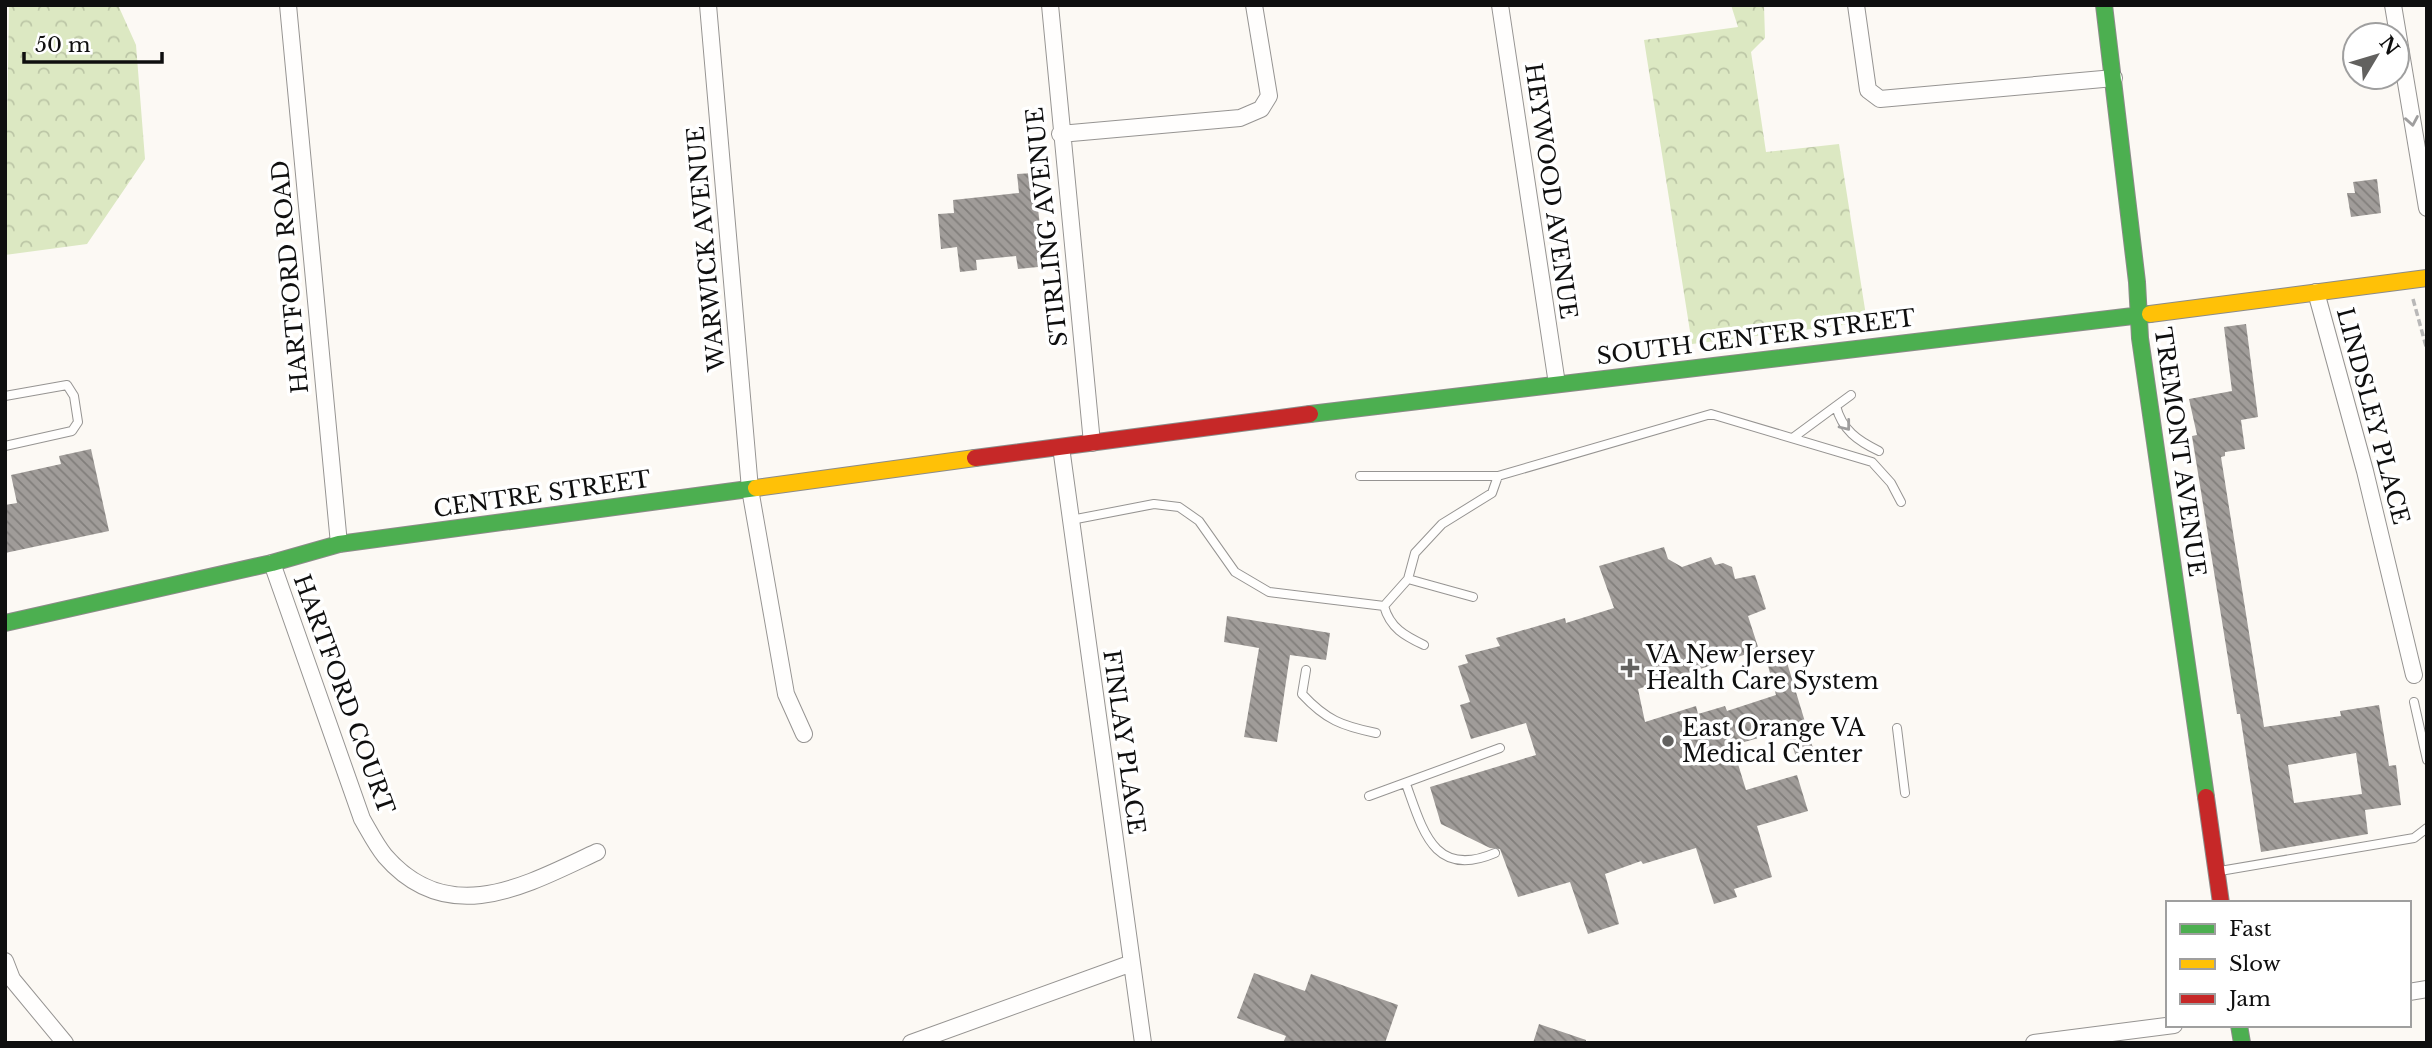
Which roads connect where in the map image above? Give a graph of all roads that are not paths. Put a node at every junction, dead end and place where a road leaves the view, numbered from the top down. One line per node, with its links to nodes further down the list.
1 (288, 5): 29 (street, HARTFORD ROAD)
2 (708, 5): 26 (street, WARWICK AVENUE)
3 (1050, 5): 10 (street, STIRLING AVENUE)
4 (1254, 5): 10 (street)
5 (1500, 5): 15 (street, HEYWOOD AVENUE)
6 (1856, 5): 9 (street)
7 (2104, 5): 9 (main road, TREMONT AVENUE)
8 (2393, 5): 11 (street, one-way to 11)
9 (2113, 79): 14 (main road, TREMONT AVENUE)
10 (1060, 134): 20 (street, STIRLING AVENUE)
11 (2427, 208)
12 (2427, 278): 13 (main road, SOUTH CENTER STREET)
13 (2316, 292): 14 (main road, SOUTH CENTER STREET); 37 (street, LINDSLEY PLACE)
14 (2138, 315): 15 (main road, SOUTH CENTER STREET); 50 (main road, TREMONT AVENUE)
15 (1556, 384): 20 (main road, SOUTH CENTER STREET)
16 (1851, 395): 18 (lane)
17 (5, 397): 21 (lane)
18 (1836, 406): 19 (lane); 23 (lane, one-way to 23)
19 (1794, 438): 24 (lane); 27 (lane)
20 (1091, 443): 22 (main road, CENTRE STREET)
21 (5, 446)
22 (1061, 447): 26 (main road, CENTRE STREET); 28 (street, FINLAY PLACE)
23 (1879, 451)
24 (1498, 476): 25 (lane); 31 (lane)
25 (1360, 477)
26 (750, 489): 29 (main road, CENTRE STREET); 41 (street, WARWICK AVENUE)
27 (1901, 502)
28 (1071, 520): 33 (lane); 53 (street, FINLAY PLACE)
29 (339, 544): 30 (main road, CENTRE STREET)
30 (272, 563): 34 (main road, CENTRE STREET); 48 (street, HARTFORD COURT)
31 (1408, 579): 32 (lane); 33 (lane)
32 (1473, 597)
33 (1384, 606): 35 (lane)
34 (5, 623)
35 (1424, 645)
36 (1306, 670): 40 (lane)
37 (2414, 675)
38 (2414, 702): 43 (lane)
39 (1897, 728): 45 (lane)
40 (1376, 733)
41 (804, 734)
42 (1500, 748): 44 (lane)
43 (2427, 760)
44 (1406, 783): 46 (lane); 49 (lane)
45 (1905, 793)
46 (1369, 796)
47 (2427, 828): 50 (lane)
48 (597, 852)
49 (1494, 853)
50 (2217, 871): 51 (main road, TREMONT AVENUE)
51 (2221, 901)
52 (5, 961): 54 (street)
53 (1132, 963): 57 (street); 58 (street, FINLAY PLACE)
54 (9, 986): 56 (street)
55 (2166, 1026): 59 (street)
56 (65, 1043)
57 (911, 1043)
58 (1143, 1043)
59 (2034, 1043)

